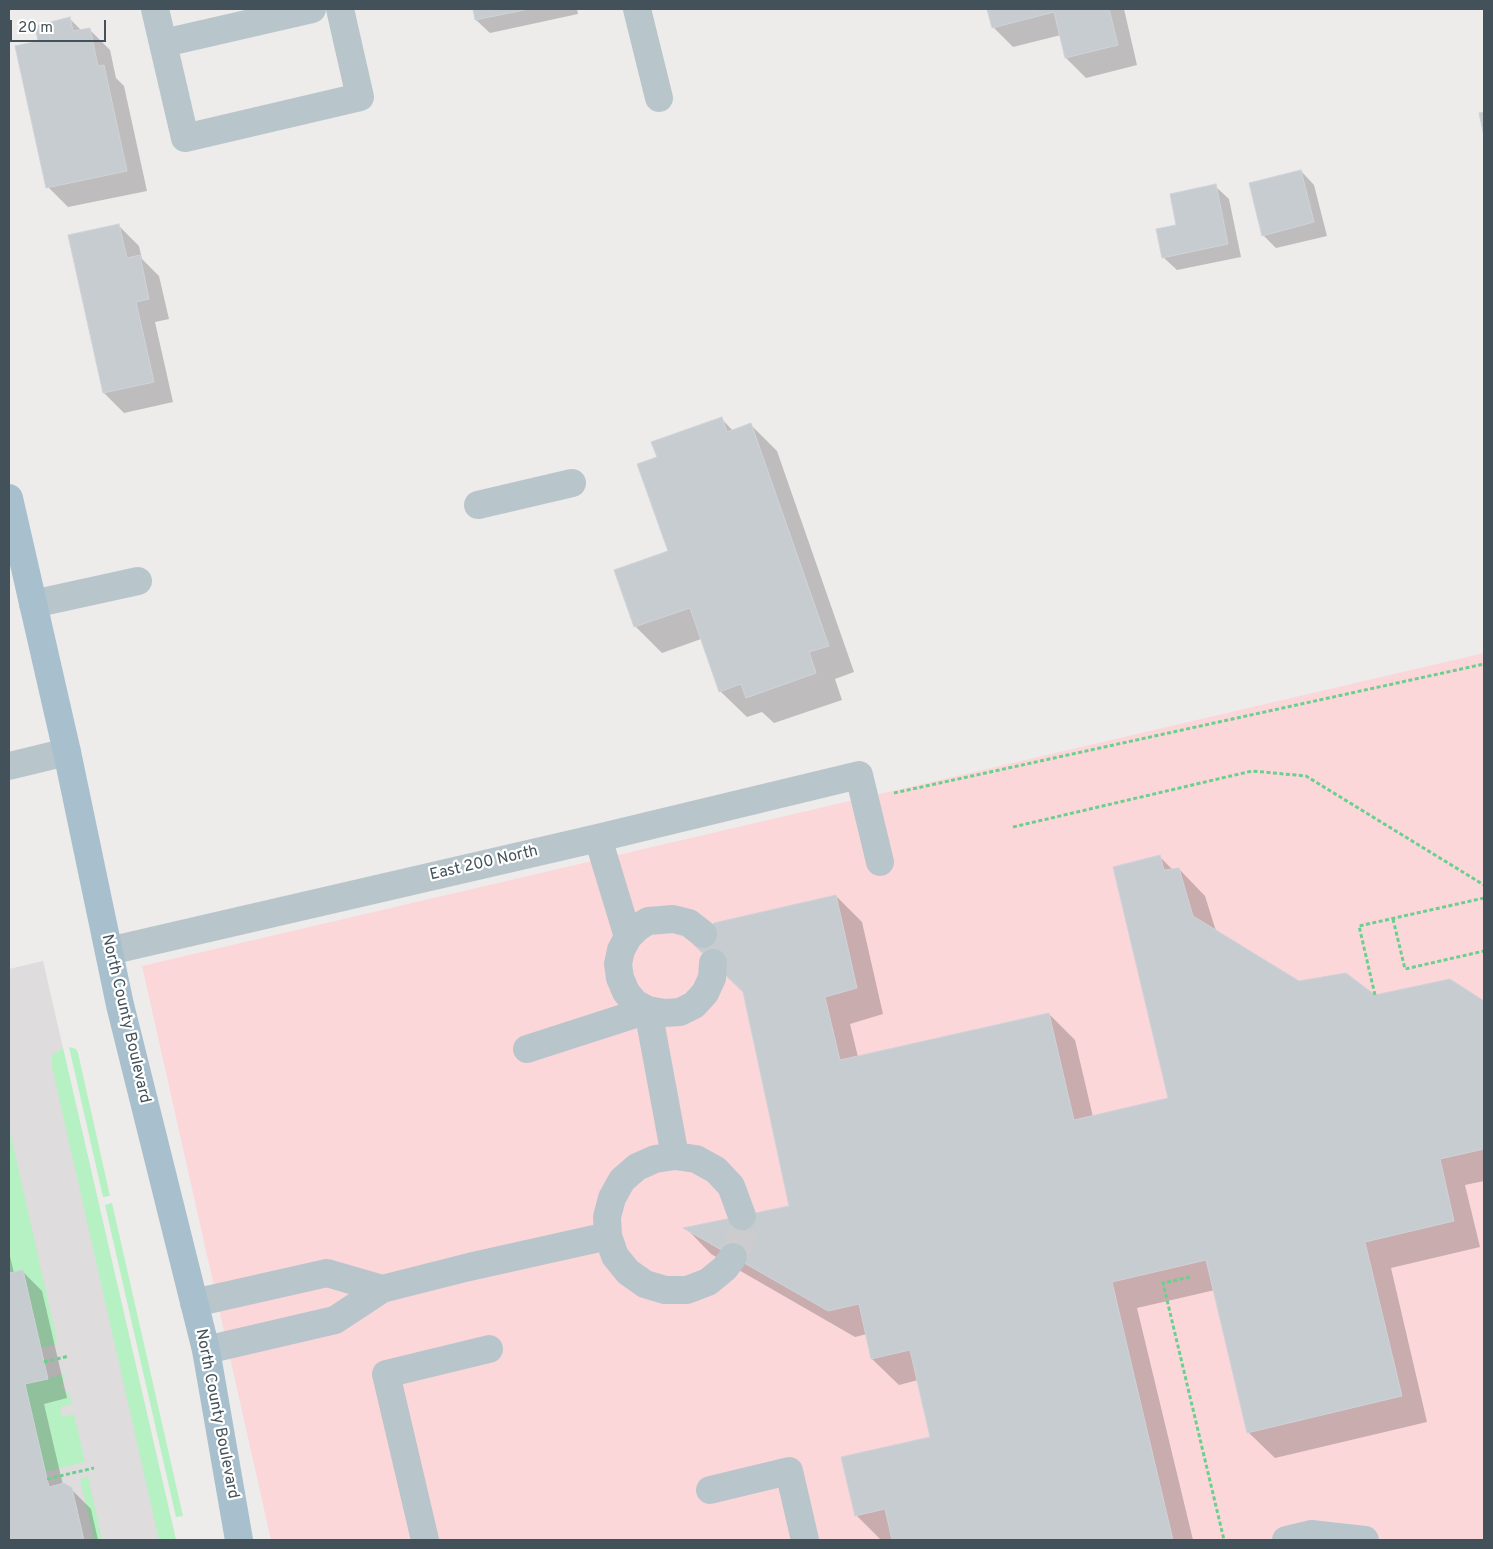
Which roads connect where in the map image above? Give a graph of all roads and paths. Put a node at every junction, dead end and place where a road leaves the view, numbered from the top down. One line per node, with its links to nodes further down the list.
1 (155, 9): 5 (street)
2 (312, 9): 5 (street)
3 (340, 9): 5 (street)
4 (637, 9): 6 (street)
5 (164, 43)
6 (659, 98)
7 (572, 483): 9 (street)
8 (9, 498): 11 (main road, North County Boulevard)
9 (478, 505)
10 (138, 581): 11 (street)
11 (33, 604): 13 (main road, North County Boulevard)
12 (1484, 664): 15 (path)
13 (68, 752): 14 (street); 25 (main road, North County Boulevard)
14 (9, 766)
15 (893, 794)
16 (1013, 827): 19 (path)
17 (598, 838): 18 (street, East 200 North); 23 (street); 25 (street, East 200 North)
18 (880, 862)
19 (1484, 886)
20 (1484, 898): 21 (path)
21 (1393, 920): 24 (path); 27 (path)
22 (703, 934): 23 (street)
23 (628, 937): 28 (street)
24 (1484, 951)
25 (108, 952): 36 (main road, North County Boulevard)
26 (713, 963): 28 (street)
27 (1375, 995)
28 (648, 1010): 29 (street); 30 (street)
29 (527, 1049)
30 (675, 1156): 31 (street); 32 (street)
31 (742, 1216)
32 (608, 1236): 33 (street); 35 (street)
33 (734, 1257)
34 (1190, 1277): 47 (path)
35 (382, 1289): 36 (street); 38 (street)
36 (194, 1303): 38 (main road, North County Boulevard)
37 (489, 1349): 45 (street)
38 (206, 1350): 44 (main road, North County Boulevard)
39 (69, 1356): 40 (path)
40 (44, 1362)
41 (94, 1468): 42 (path)
42 (47, 1479)
43 (710, 1490): 46 (street)
44 (239, 1540)
45 (425, 1540)
46 (804, 1540)
47 (1224, 1540)
48 (1286, 1540): 49 (street)
49 (1365, 1540)

